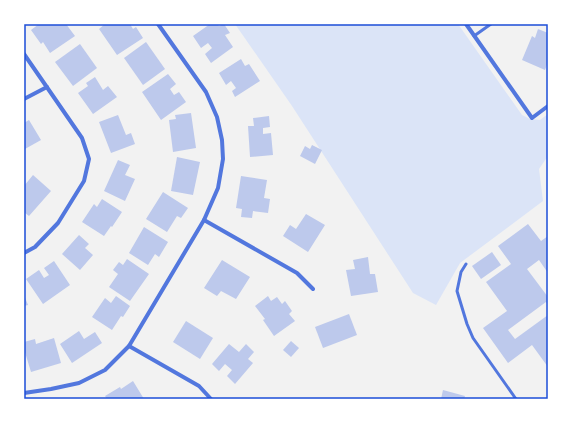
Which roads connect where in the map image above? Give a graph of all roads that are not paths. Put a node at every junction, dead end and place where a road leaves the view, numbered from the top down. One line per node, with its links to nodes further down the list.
1 (158, 24): 9 (street)
2 (466, 24): 4 (street)
3 (491, 24): 4 (lane)
4 (474, 36): 8 (street)
5 (24, 54): 6 (street)
6 (47, 87): 7 (street); 10 (street)
7 (24, 98)
8 (548, 106)
9 (204, 220): 12 (street); 13 (street)
10 (24, 253)
11 (466, 264): 16 (lane)
12 (313, 289)
13 (129, 346): 14 (street); 15 (street)
14 (24, 393)
15 (211, 399)
16 (516, 399)

